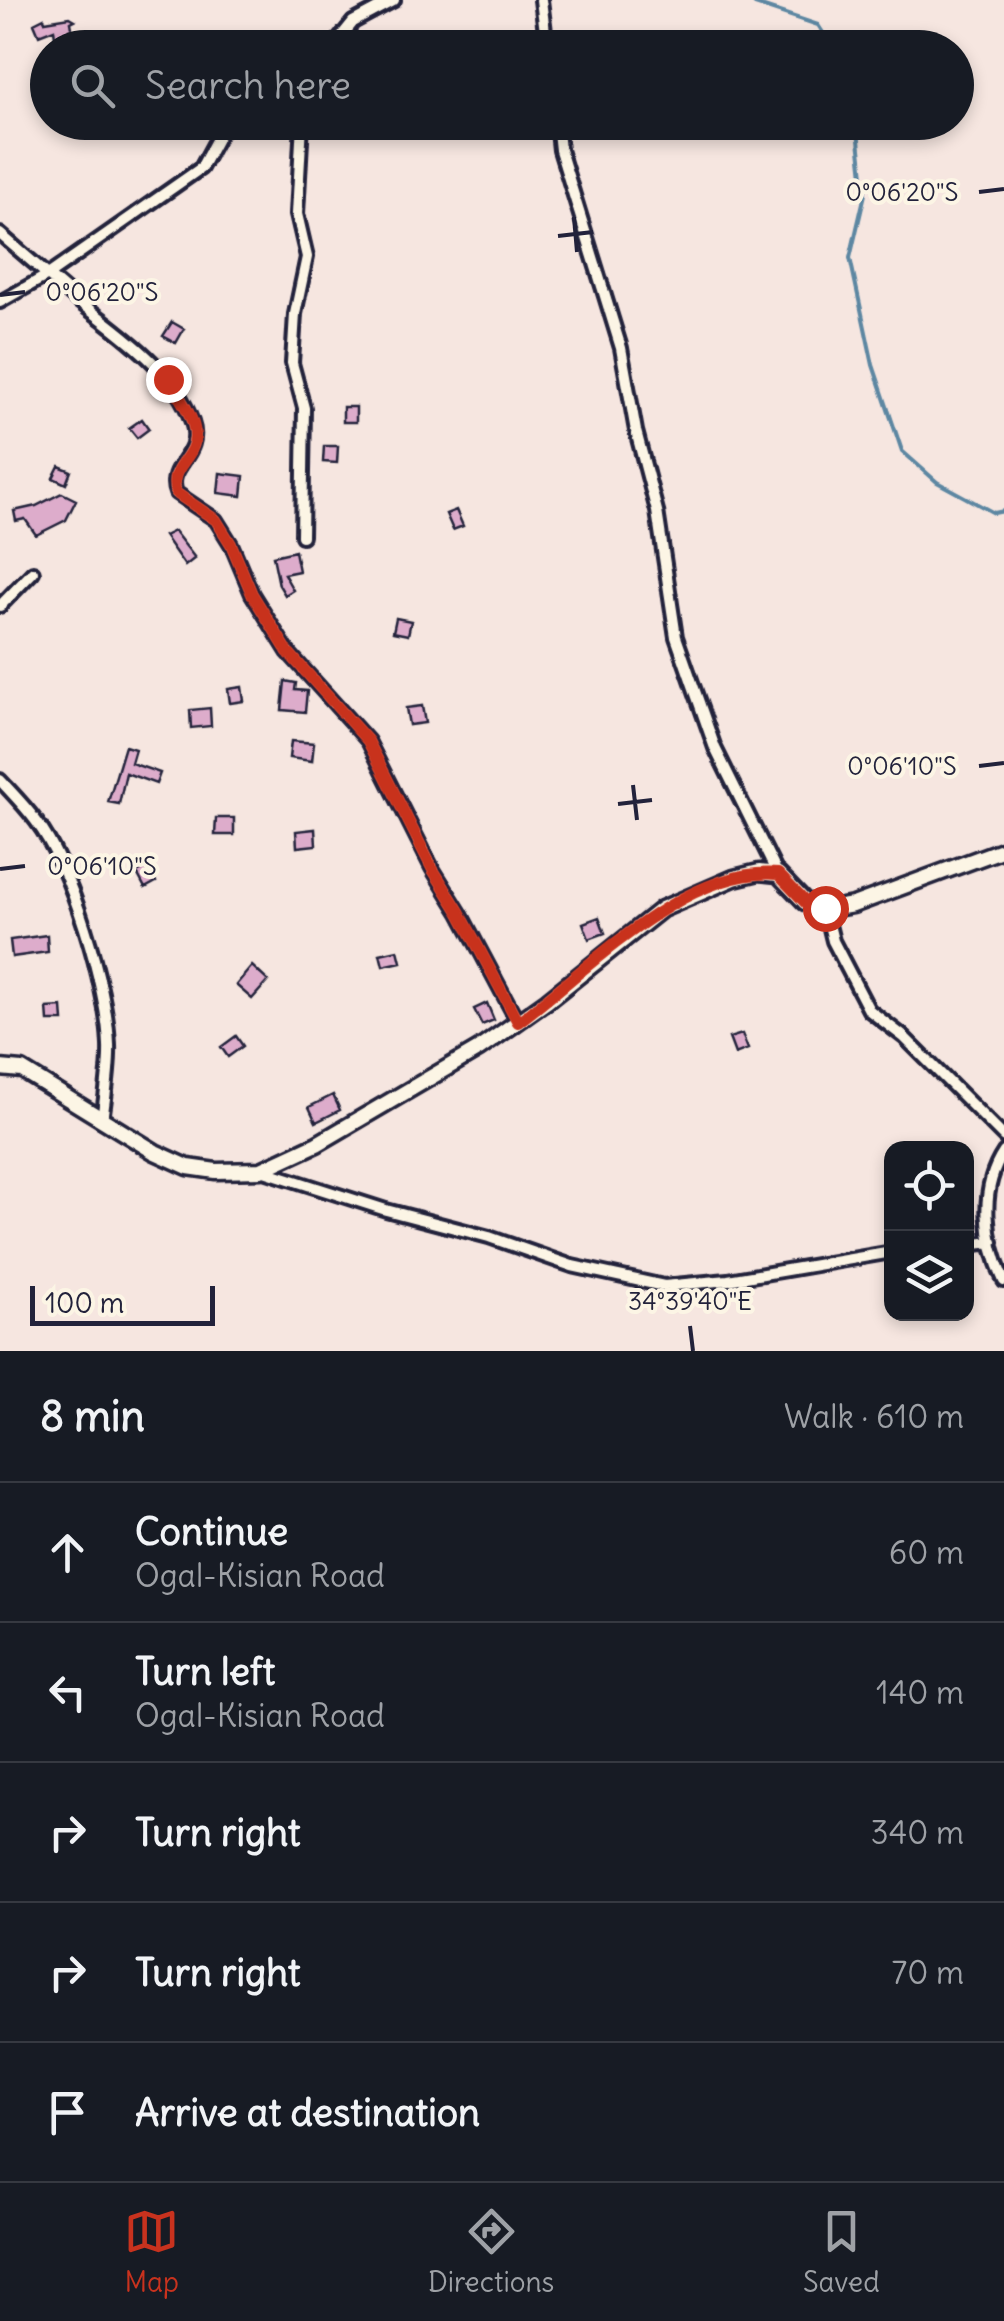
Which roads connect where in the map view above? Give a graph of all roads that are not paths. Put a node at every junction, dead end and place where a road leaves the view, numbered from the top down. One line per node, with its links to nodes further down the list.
1 (394, 0): 3 (street)
2 (541, 0): 4 (street)
3 (347, 30)
4 (545, 30)
5 (217, 140): 9 (street)
6 (301, 140): 11 (street)
7 (559, 140): 16 (street)
8 (0, 234): 9 (street)
9 (48, 275): 10 (street); 18 (street)
10 (0, 302)
11 (302, 536)
12 (33, 572): 13 (street)
13 (0, 606)
14 (0, 780): 20 (street)
15 (1004, 849): 17 (main road)
16 (778, 874): 17 (main road); 18 (main road)
17 (825, 908): 21 (street)
18 (518, 1022): 23 (main road)
19 (0, 1068): 20 (main road)
20 (102, 1121): 23 (main road)
21 (1004, 1136)
22 (1004, 1152): 24 (street)
23 (262, 1170): 26 (street)
24 (992, 1242): 25 (street); 27 (street)
25 (974, 1244)
26 (884, 1253)
27 (1004, 1281)

